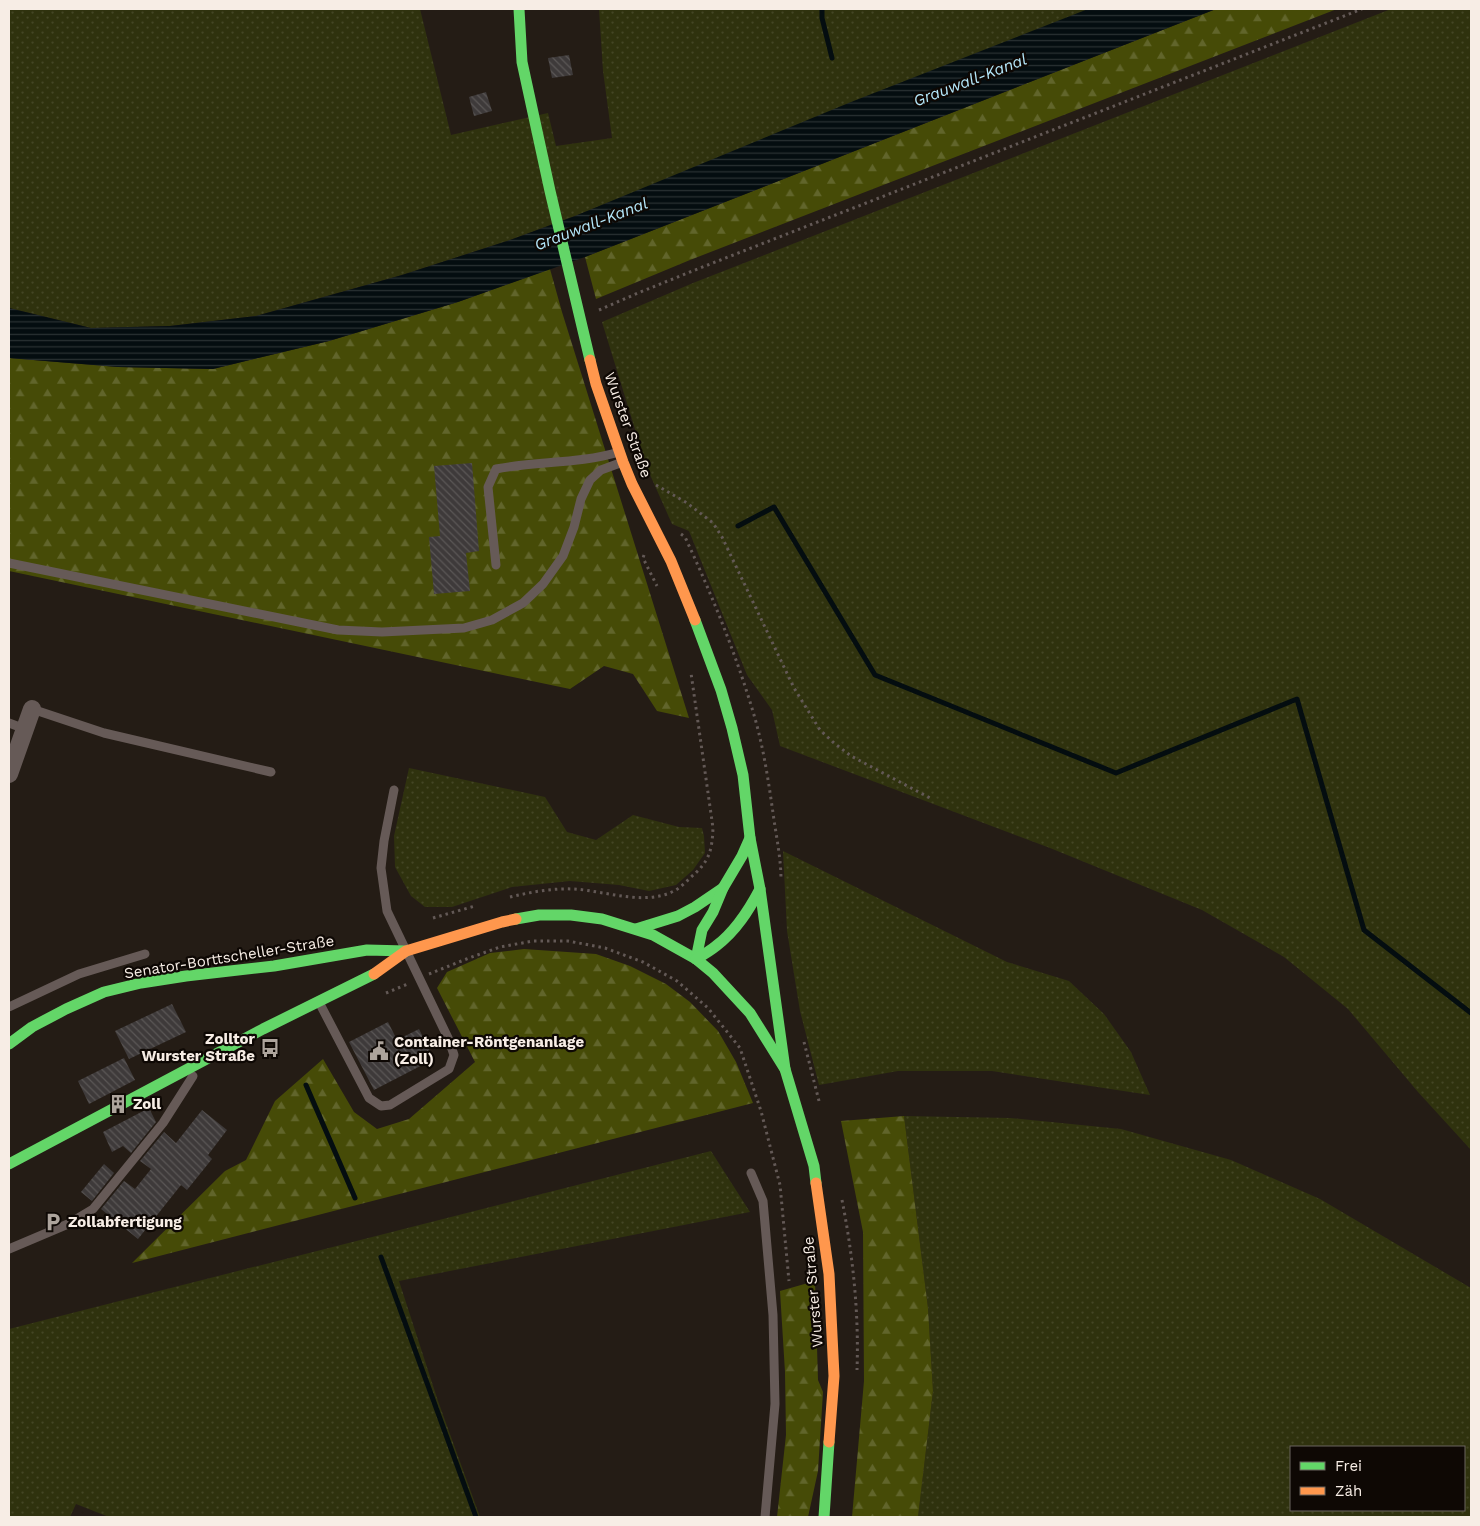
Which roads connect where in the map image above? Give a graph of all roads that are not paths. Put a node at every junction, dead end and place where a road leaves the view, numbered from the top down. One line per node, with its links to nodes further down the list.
1 (519, 9): 2 (main road, Wurster Straße)
2 (621, 457): 3 (lane); 4 (lane); 9 (main road, Wurster Straße)
3 (9, 563)
4 (496, 564)
5 (32, 710): 6 (street); 7 (lane)
6 (13, 747)
7 (271, 772)
8 (394, 790): 13 (lane)
9 (750, 838): 10 (main road); 11 (main road, Wurster Straße)
10 (723, 888): 12 (main road); 15 (main road)
11 (760, 889): 15 (main road); 20 (main road, Wurster Straße)
12 (636, 929): 13 (main road, Senator-Borttscheller-Straße); 15 (main road, Senator-Borttscheller-Straße)
13 (406, 951): 16 (main road, Senator-Borttscheller-Straße); 16 (lane); 18 (main road, Senator-Borttscheller-Straße)
14 (145, 954): 17 (lane)
15 (696, 959): 20 (main road, Wurster Straße)
16 (318, 1001): 19 (main road, Senator-Borttscheller-Straße)
17 (9, 1007)
18 (9, 1044)
19 (203, 1061): 21 (main road, Senator-Borttscheller-Straße); 23 (lane)
20 (785, 1069): 25 (main road, Wurster Straße)
21 (9, 1164)
22 (751, 1173): 24 (lane)
23 (9, 1249)
24 (765, 1517)
25 (824, 1517)

